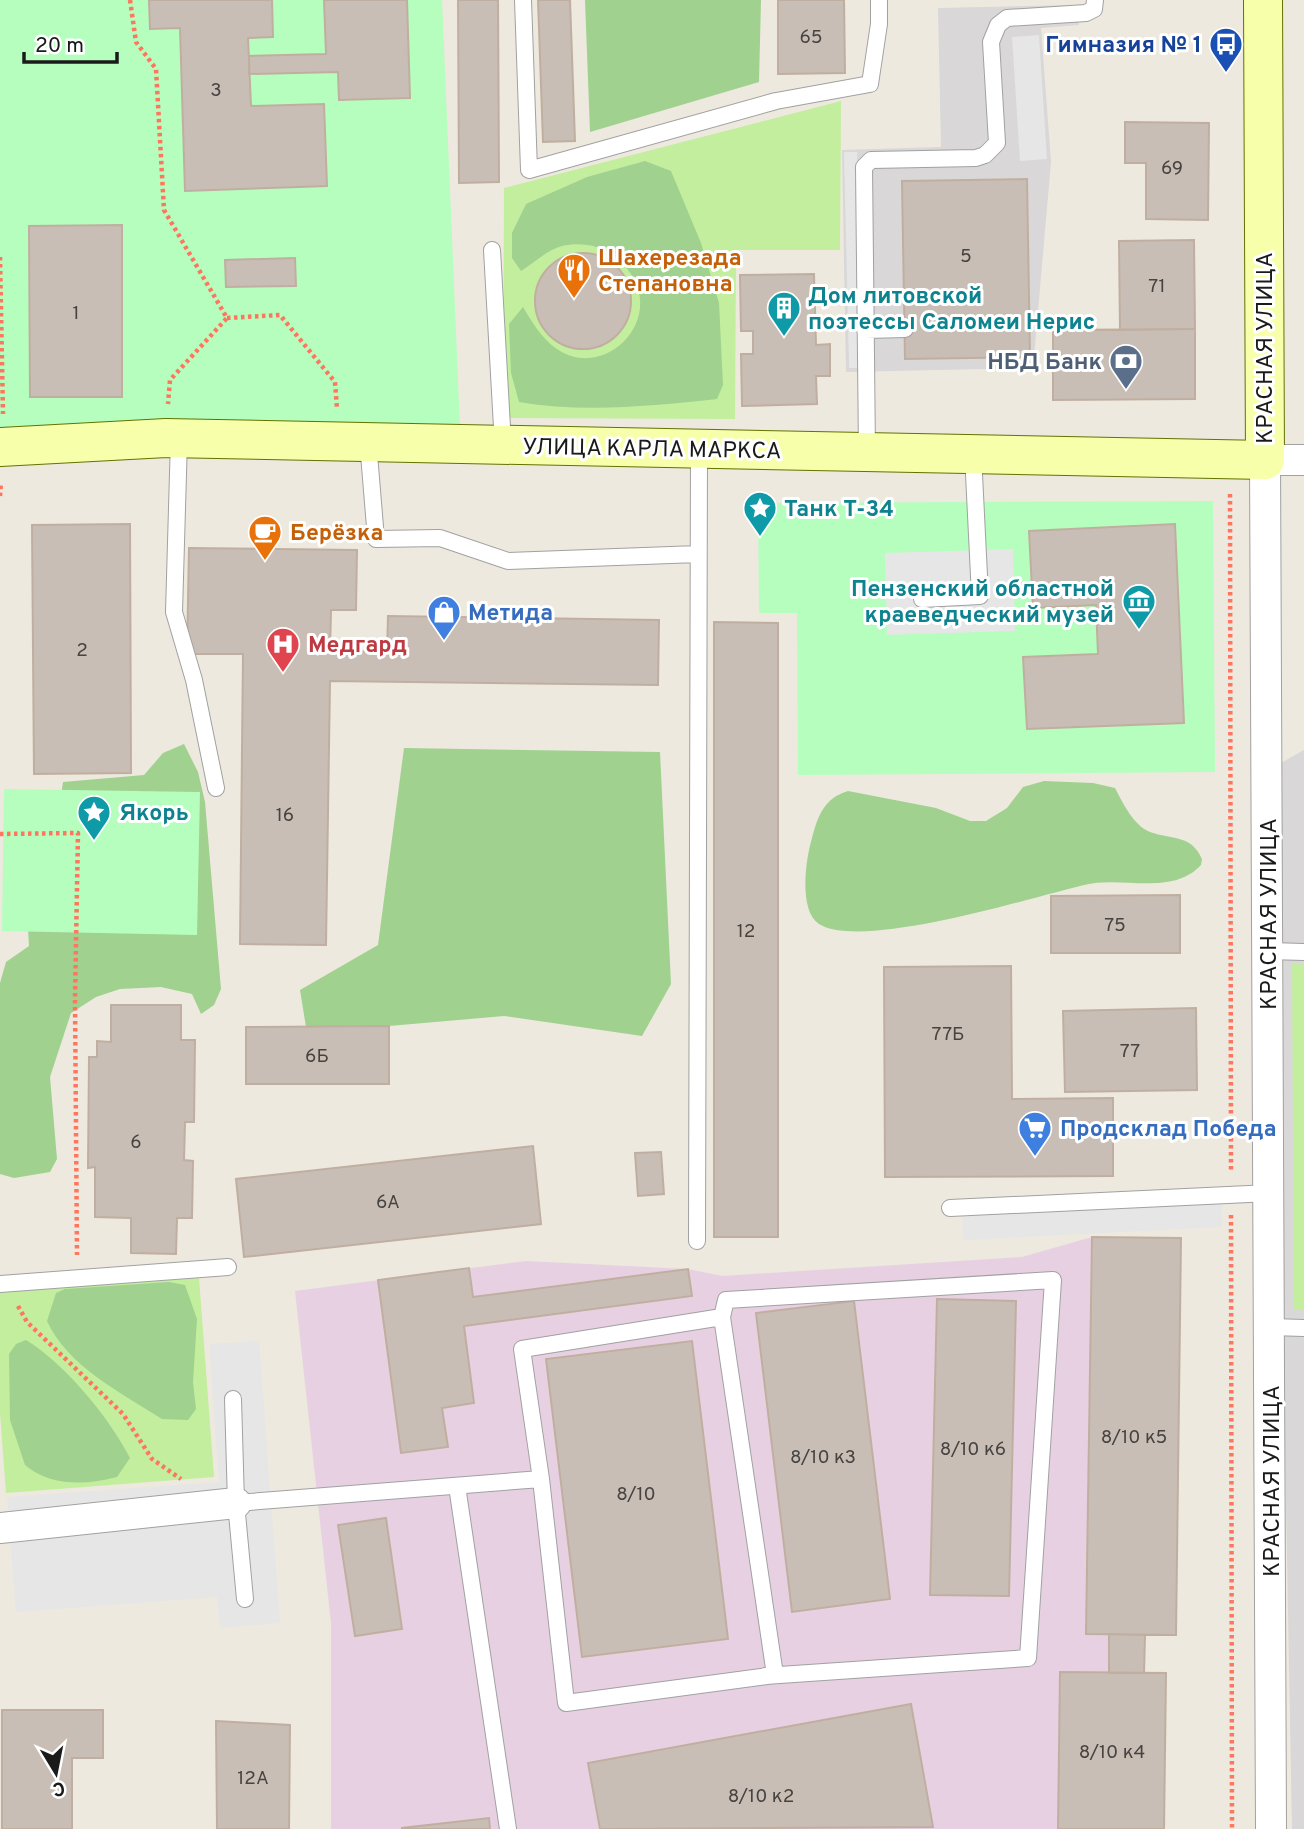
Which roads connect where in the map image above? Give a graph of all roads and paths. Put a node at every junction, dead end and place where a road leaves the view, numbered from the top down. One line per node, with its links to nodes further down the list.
1 (130, 0): 8 (path)
2 (523, 0): 3 (lane)
3 (879, 0)
4 (1096, 0): 10 (lane)
5 (1263, 0): 18 (street, КРАСНАЯ УЛИЦА)
6 (492, 250): 13 (lane)
7 (0, 257): 14 (path)
8 (227, 318): 11 (path); 12 (path)
9 (905, 329): 10 (lane)
10 (865, 330): 16 (lane)
11 (172, 438): 12 (street, УЛИЦА КАРЛА МАРКСА); 14 (street, УЛИЦА КАРЛА МАРКСА); 23 (lane)
12 (354, 442): 13 (street, УЛИЦА КАРЛА МАРКСА); 21 (lane)
13 (503, 445): 15 (street, УЛИЦА КАРЛА МАРКСА)
14 (1, 447): 20 (path)
15 (699, 449): 16 (street, УЛИЦА КАРЛА МАРКСА); 21 (lane)
16 (867, 453): 17 (street, УЛИЦА КАРЛА МАРКСА)
17 (973, 454): 18 (street, УЛИЦА КАРЛА МАРКСА); 22 (lane)
18 (1247, 460): 19 (street, УЛИЦА КАРЛА МАРКСА); 25 (street, КРАСНАЯ УЛИЦА); 28 (path)
19 (1304, 460)
20 (0, 496)
21 (698, 554): 30 (lane)
22 (922, 599)
23 (216, 788)
24 (0, 834): 32 (path)
25 (1268, 951): 26 (lane); 27 (street, КРАСНАЯ УЛИЦА)
26 (1304, 952)
27 (1270, 1193): 28 (lane); 35 (street, КРАСНАЯ УЛИЦА)
28 (1231, 1194): 29 (lane); 45 (path)
29 (950, 1208)
30 (697, 1241)
31 (228, 1267): 32 (lane)
32 (78, 1279): 33 (lane)
33 (3, 1284): 40 (path)
34 (722, 1317): 38 (lane); 43 (lane); 43 (lane)
35 (1271, 1327): 36 (lane); 46 (street, КРАСНАЯ УЛИЦА)
36 (1304, 1328)
37 (233, 1399): 40 (lane)
38 (541, 1479): 39 (lane); 43 (lane)
39 (457, 1486): 40 (lane); 44 (lane)
40 (227, 1504): 41 (street); 42 (lane)
41 (0, 1528)
42 (245, 1599)
43 (761, 1676)
44 (508, 1829)
45 (1232, 1829)
46 (1271, 1829)

